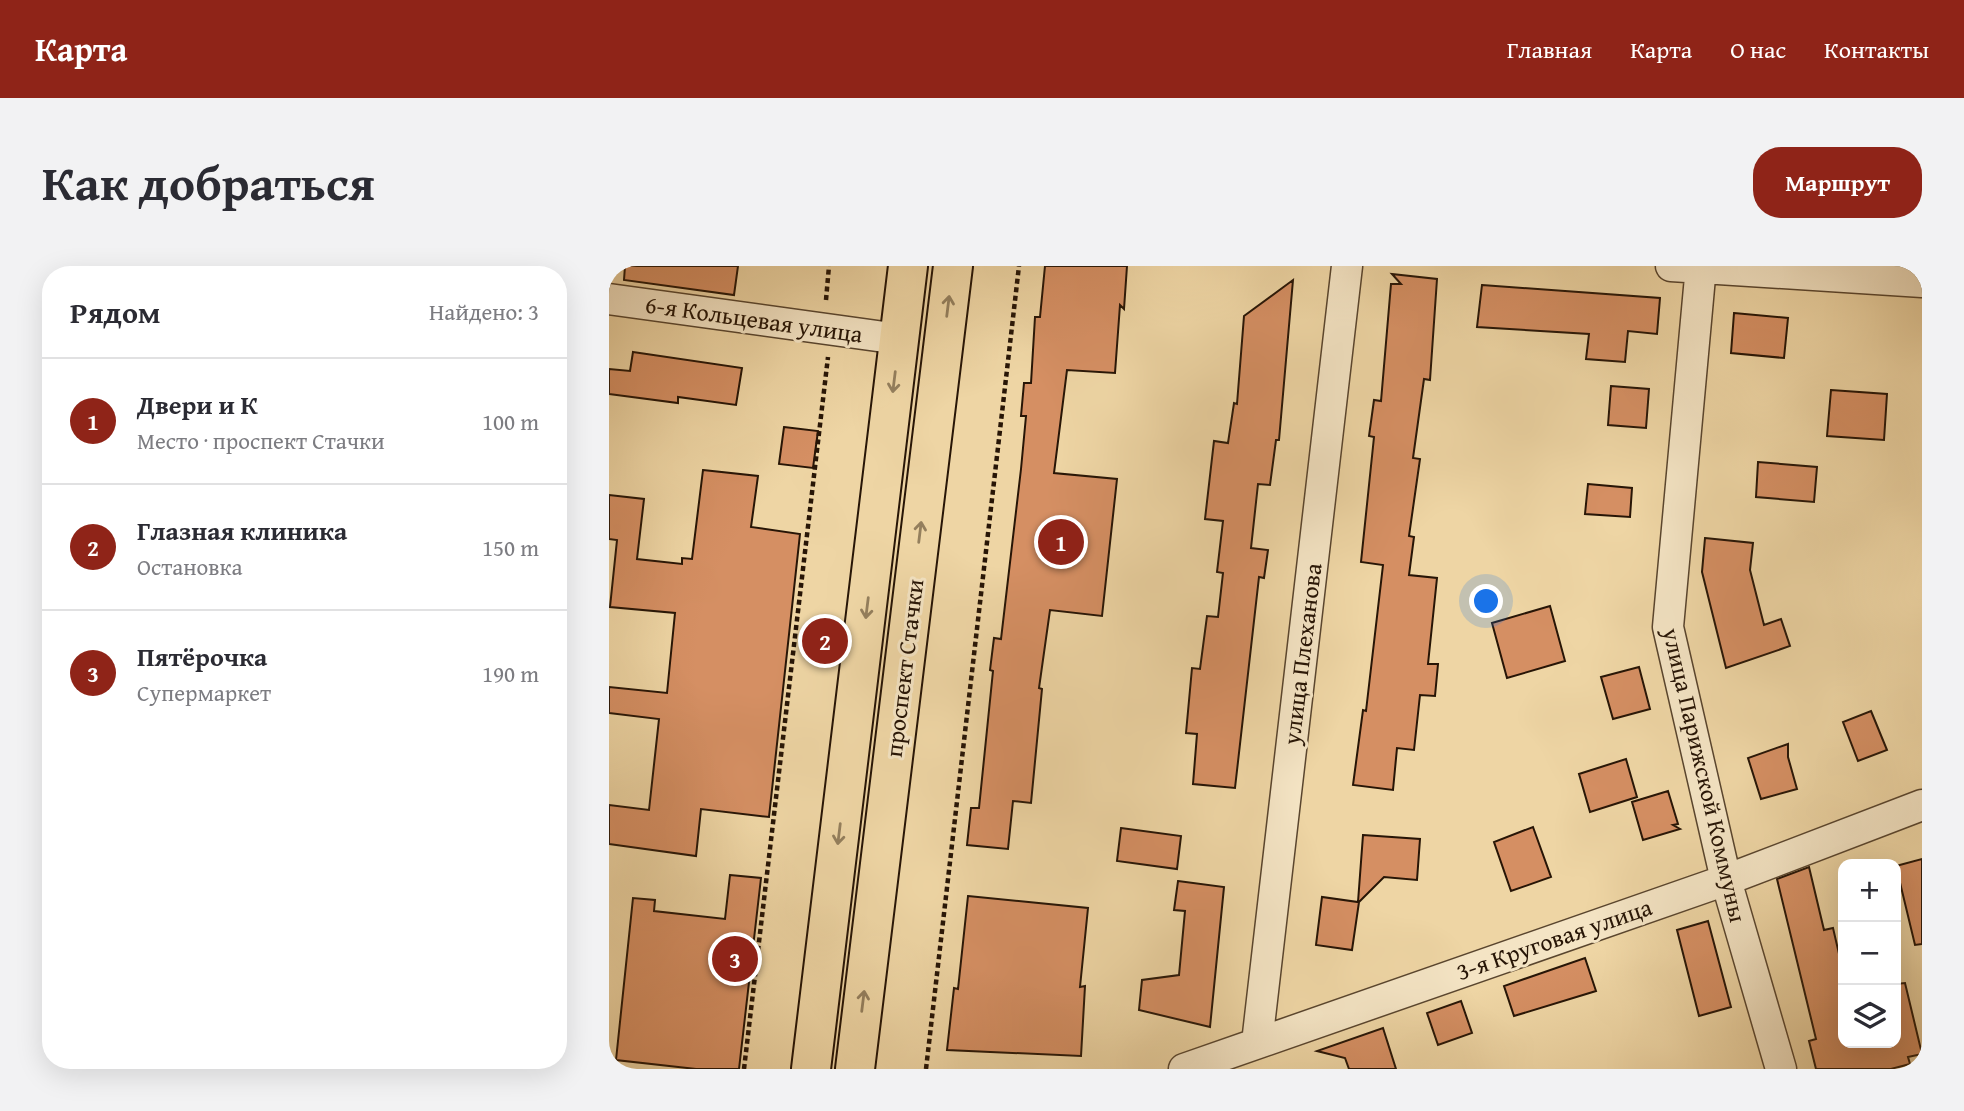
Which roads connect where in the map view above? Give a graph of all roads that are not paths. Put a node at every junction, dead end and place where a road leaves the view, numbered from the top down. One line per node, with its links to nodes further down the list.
1 (908, 266): 8 (main road, проспект Стачки)
2 (953, 266): 13 (main road, проспект Стачки, one-way to 2)
3 (1347, 266): 11 (street, улица Плеханова)
4 (1671, 266): 5 (street)
5 (1701, 268): 6 (street); 10 (street, улица Парижской Коммуны)
6 (1922, 282)
7 (609, 299): 8 (street, 6-я Кольцевая улица)
8 (899, 339): 12 (main road, проспект Стачки, one-way to 12)
9 (1922, 805): 10 (street, 3-я Круговая улица)
10 (1726, 880): 11 (street, 3-я Круговая улица); 15 (street, улица Парижской Коммуны)
11 (1257, 1043): 14 (street, 3-я Круговая улица)
12 (811, 1069)
13 (855, 1069)
14 (1184, 1069)
15 (1781, 1069)

